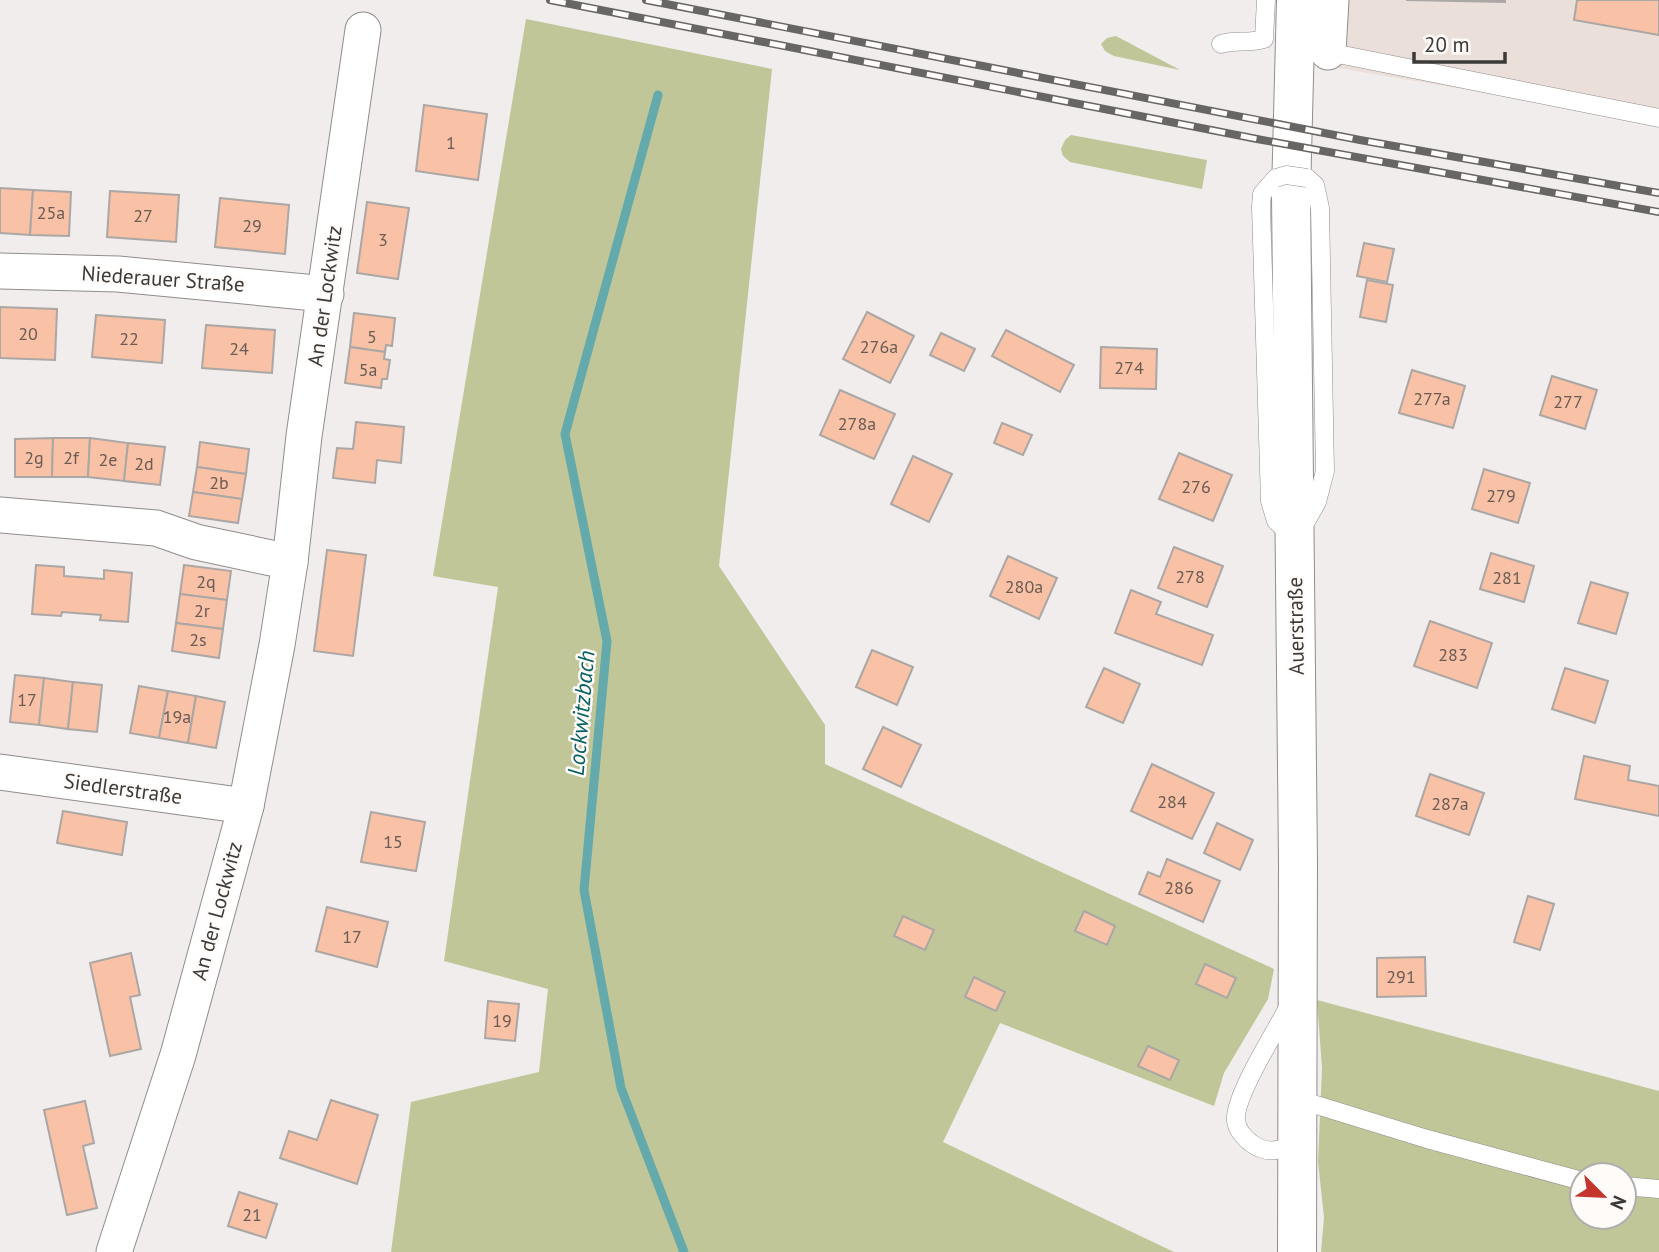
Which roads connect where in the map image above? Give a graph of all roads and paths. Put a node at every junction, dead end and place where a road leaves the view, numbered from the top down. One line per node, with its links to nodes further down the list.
1 (1266, 0): 5 (lane)
2 (1296, 0): 11 (street, Auerstraße)
3 (1331, 0): 6 (street)
4 (363, 30): 9 (street, An der Lockwitz)
5 (1221, 44)
6 (1328, 52): 7 (lane)
7 (1659, 118)
8 (0, 271): 9 (street, Niederauer Straße)
9 (326, 294): 12 (street, An der Lockwitz)
10 (0, 514): 12 (street)
11 (1296, 539): 11 (lane, bridge); 15 (street, Auerstraße)
12 (290, 562): 14 (street, An der Lockwitz)
13 (0, 772): 14 (street, Siedlerstraße)
14 (246, 806): 21 (street, An der Lockwitz)
15 (1297, 991): 16 (street, Auerstraße); 17 (lane)
16 (1297, 1099): 17 (street, Auerstraße); 18 (lane)
17 (1297, 1145): 22 (street, Auerstraße)
18 (1568, 1177)
19 (1638, 1187): 20 (lane)
20 (1659, 1189)
21 (114, 1252)
22 (1297, 1252)

